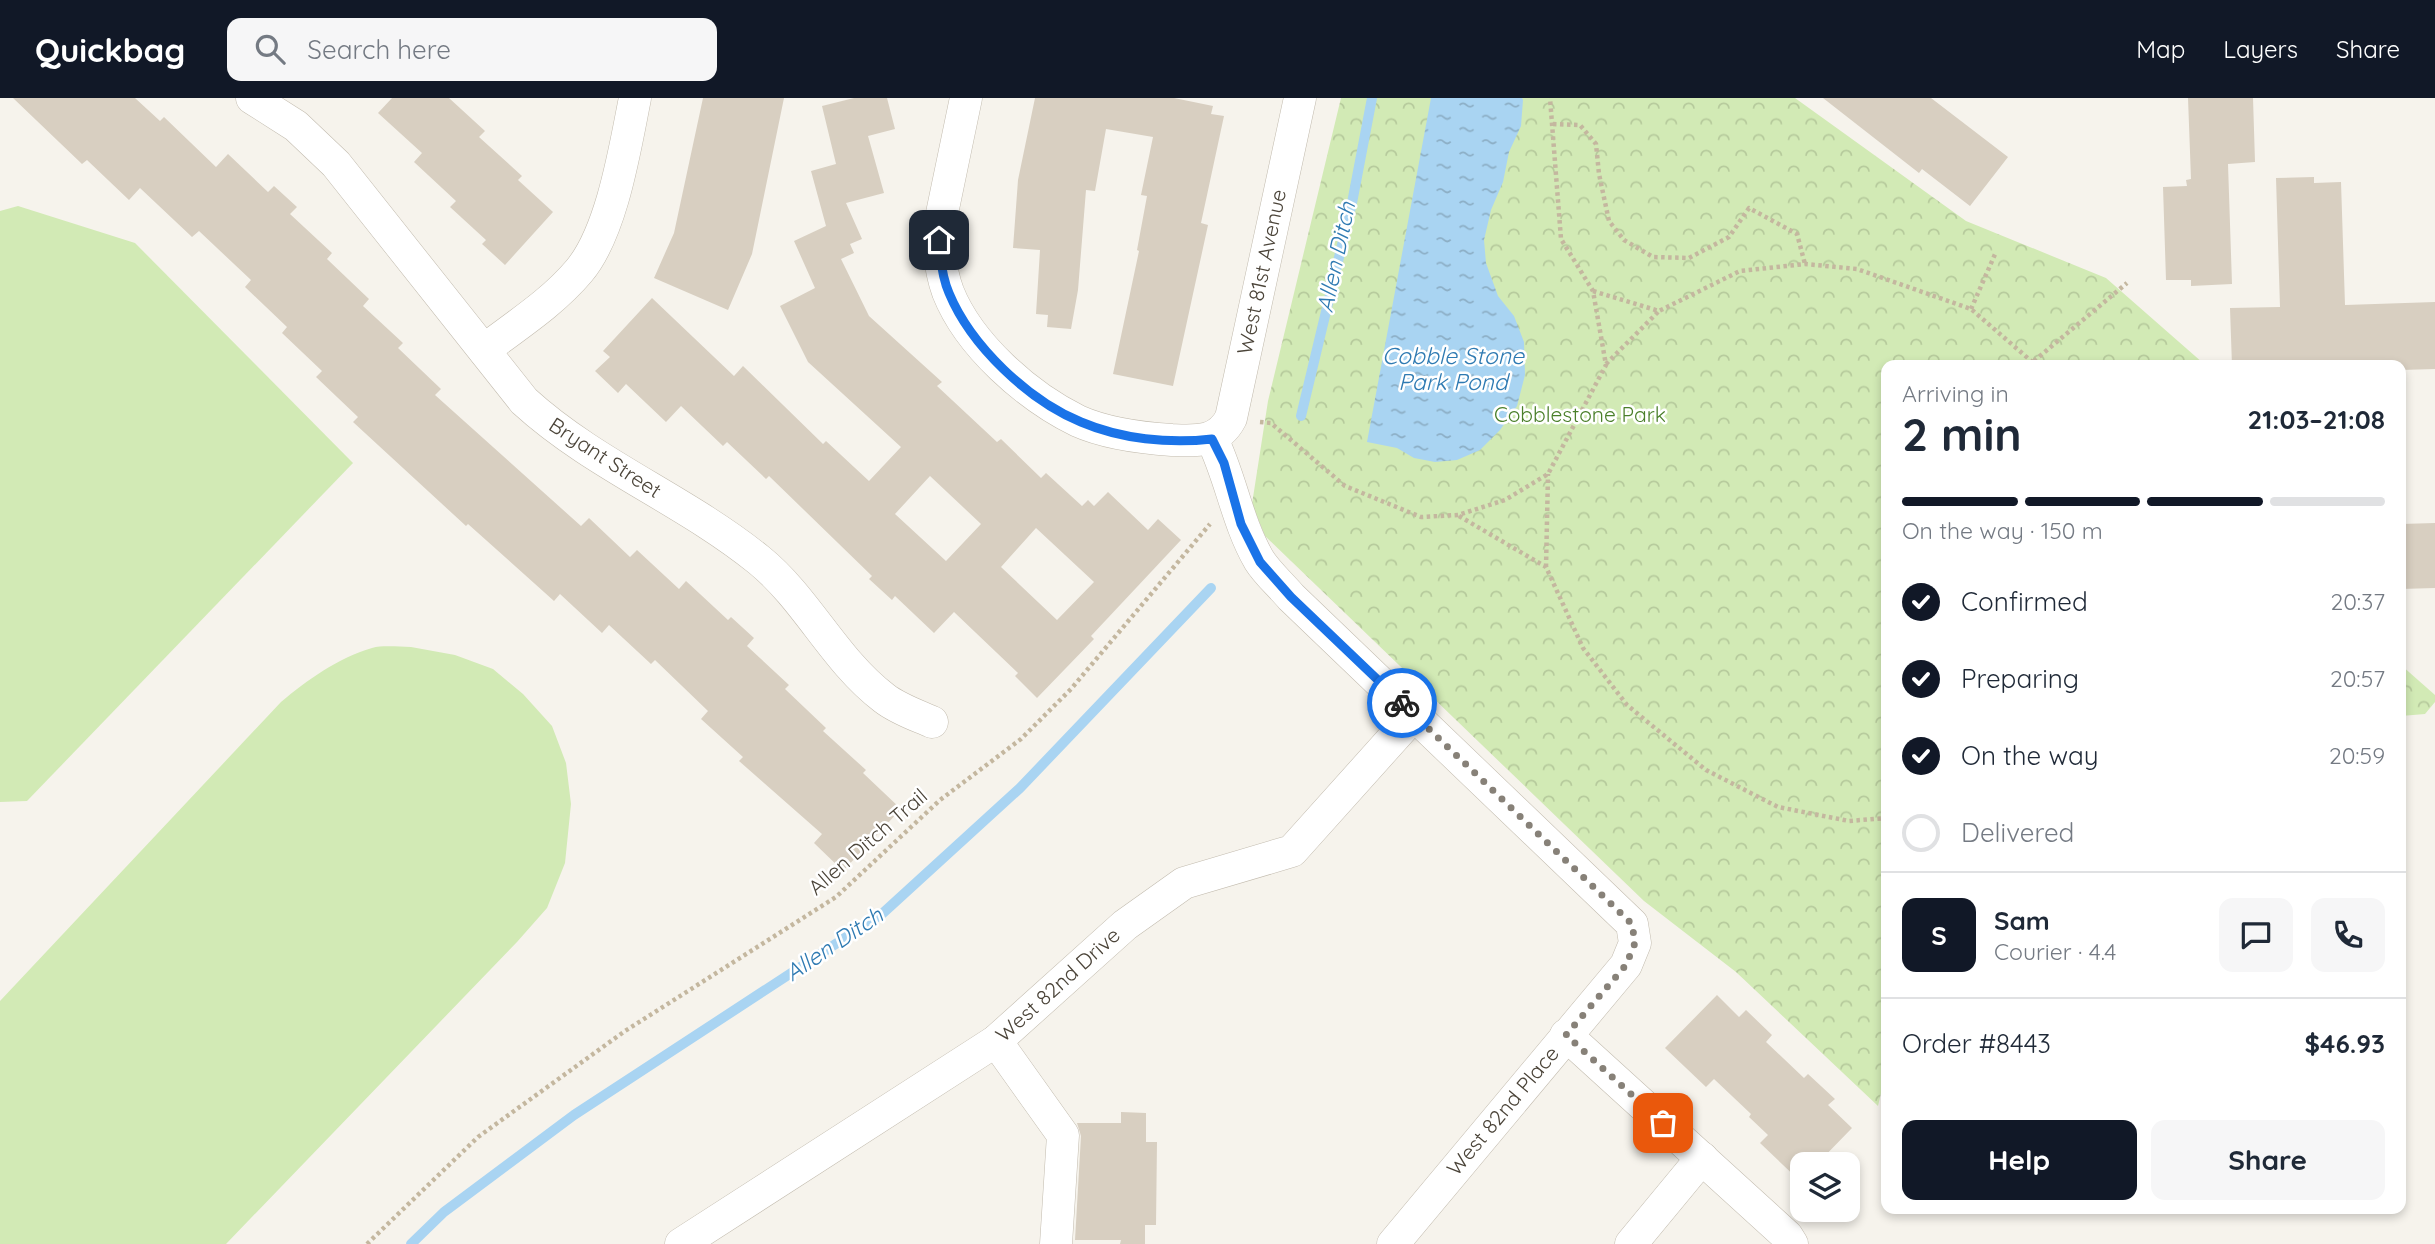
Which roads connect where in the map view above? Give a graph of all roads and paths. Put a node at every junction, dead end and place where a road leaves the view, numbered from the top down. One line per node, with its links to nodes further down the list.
1 (252, 98): 13 (street, Bryant Street)
2 (635, 98): 13 (street)
3 (966, 98): 17 (street)
4 (1300, 98): 17 (street, West 81st Avenue)
5 (1549, 98): 6 (path)
6 (1553, 124): 8 (path); 10 (path)
7 (1996, 252): 11 (path)
8 (1805, 264): 11 (path); 12 (path)
9 (2127, 283): 15 (path)
10 (1592, 290): 12 (path); 16 (path)
11 (1971, 309): 14 (path)
12 (1659, 311): 16 (path)
13 (484, 350): 23 (street, Bryant Street)
14 (2030, 360)
15 (2040, 360)
16 (1606, 365): 18 (path)
17 (1222, 428): 19 (path); 22 (street)
18 (1548, 474): 19 (path); 21 (path)
19 (1458, 515): 21 (path)
20 (1217, 516): 28 (path, Allen Ditch Trail)
21 (1546, 567): 24 (path)
22 (1414, 715): 25 (street, West 82nd Place); 26 (street, West 82nd Drive)
23 (932, 722)
24 (1881, 818)
25 (1566, 1035): 27 (street); 31 (street, West 82nd Place)
26 (996, 1041): 29 (street, West 82nd Drive); 30 (street)
27 (1702, 1158): 32 (street); 33 (street)
28 (367, 1244)
29 (681, 1244)
30 (1056, 1244)
31 (1392, 1244)
32 (1631, 1244)
33 (1792, 1244)

